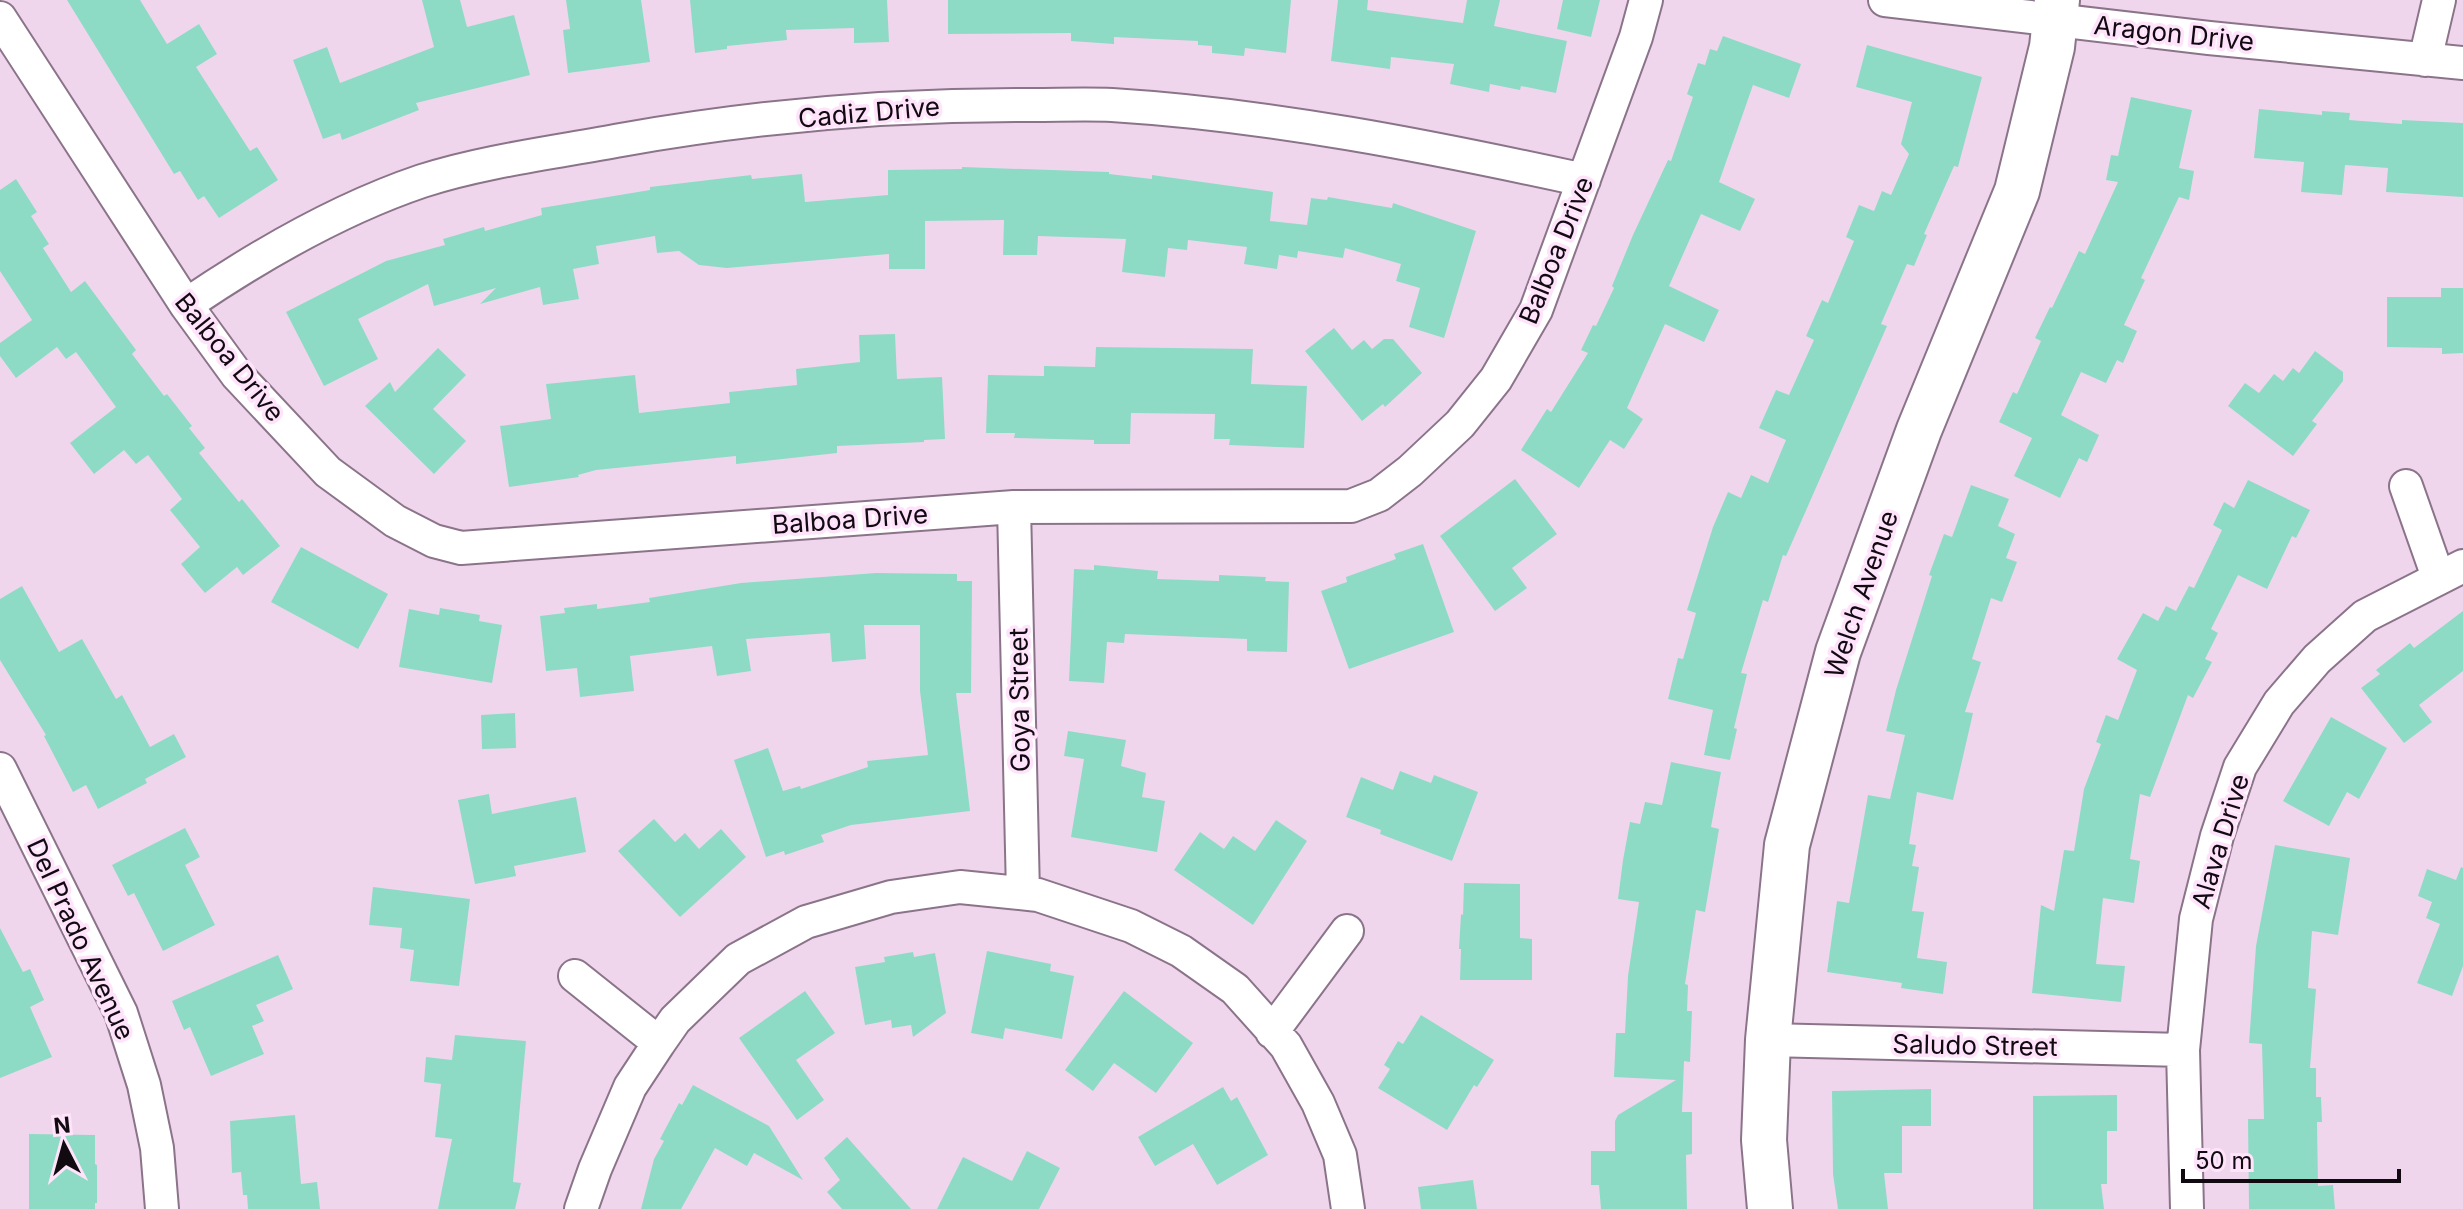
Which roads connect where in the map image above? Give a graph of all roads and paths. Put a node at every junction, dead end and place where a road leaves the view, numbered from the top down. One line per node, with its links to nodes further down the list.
1 (1646, 0): 8 (street, Balboa Drive)
2 (1885, 0): 4 (street, Aragon Drive)
3 (2439, 0): 6 (street)
4 (2056, 10): 6 (street, Aragon Drive); 18 (street, Welch Avenue)
5 (0, 18): 9 (street, Balboa Drive)
6 (2425, 60): 7 (street, Aragon Drive)
7 (2463, 63)
8 (1584, 180): 9 (street, Cadiz Drive); 11 (street, Balboa Drive)
9 (186, 305): 11 (street, Balboa Drive)
10 (2406, 486): 12 (street, Alava Drive)
11 (1014, 507): 14 (street, Goya Street)
12 (2451, 571): 20 (street, Alava Drive)
13 (0, 769): 21 (street, Del Prado Avenue)
14 (1023, 893): 17 (street); 19 (street)
15 (1347, 931): 17 (street)
16 (575, 976): 19 (street)
17 (1272, 1032): 23 (street)
18 (1768, 1040): 20 (street, Saludo Street); 24 (street, Welch Avenue)
19 (659, 1043): 22 (street)
20 (2183, 1050): 25 (street, Alava Drive)
21 (162, 1209)
22 (581, 1209)
23 (1348, 1209)
24 (1770, 1209)
25 (2187, 1209)

